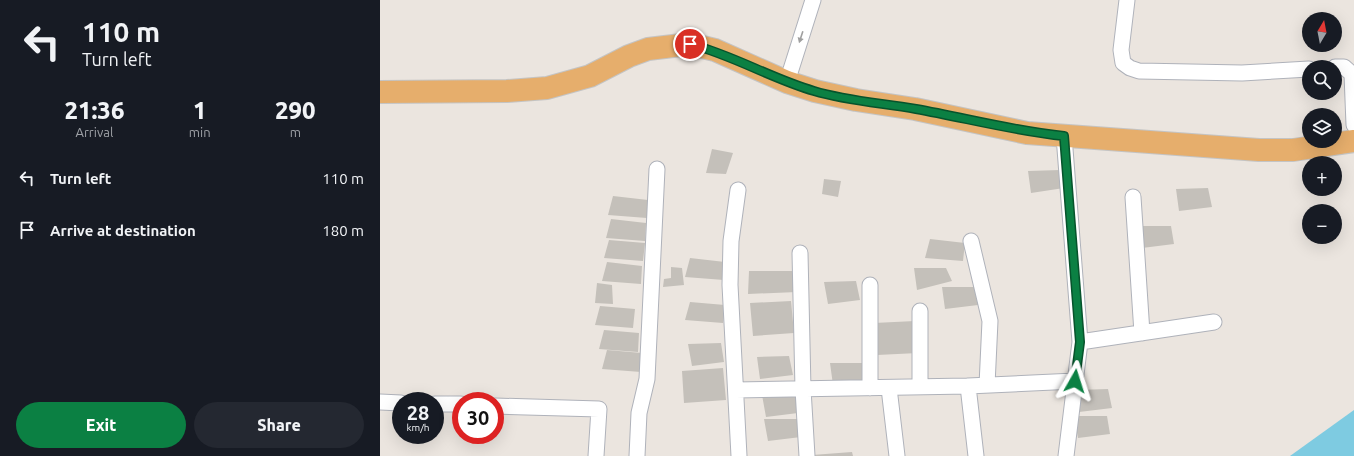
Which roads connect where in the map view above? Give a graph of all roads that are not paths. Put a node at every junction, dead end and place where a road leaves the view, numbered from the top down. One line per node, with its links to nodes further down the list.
1 (813, 0): 5 (street, one-way to 5)
2 (1127, 0): 4 (street)
3 (1342, 67): 7 (street)
4 (1302, 69)
5 (787, 82): 6 (highway); 8 (highway)
6 (380, 92)
7 (1354, 125)
8 (1064, 136): 9 (highway); 19 (street)
9 (1354, 140)
10 (657, 169): 32 (street)
11 (738, 190): 27 (street)
12 (1134, 197): 18 (street)
13 (971, 241): 21 (street)
14 (800, 253): 26 (street)
15 (870, 285): 24 (street)
16 (920, 311): 23 (street)
17 (1214, 322): 18 (street)
18 (1142, 333): 19 (street)
19 (1080, 342): 20 (street)
20 (1075, 381): 21 (street); 37 (street)
21 (988, 385): 22 (street)
22 (968, 386): 23 (street); 36 (street)
23 (920, 387): 25 (street)
24 (870, 388): 25 (street); 26 (street)
25 (889, 388): 35 (street)
26 (803, 389): 27 (street); 34 (street)
27 (736, 390): 33 (street)
28 (380, 402): 29 (street)
29 (392, 403)
30 (504, 406): 31 (street)
31 (596, 456)
32 (637, 456)
33 (739, 456)
34 (807, 456)
35 (897, 456)
36 (976, 456)
37 (1066, 456)

